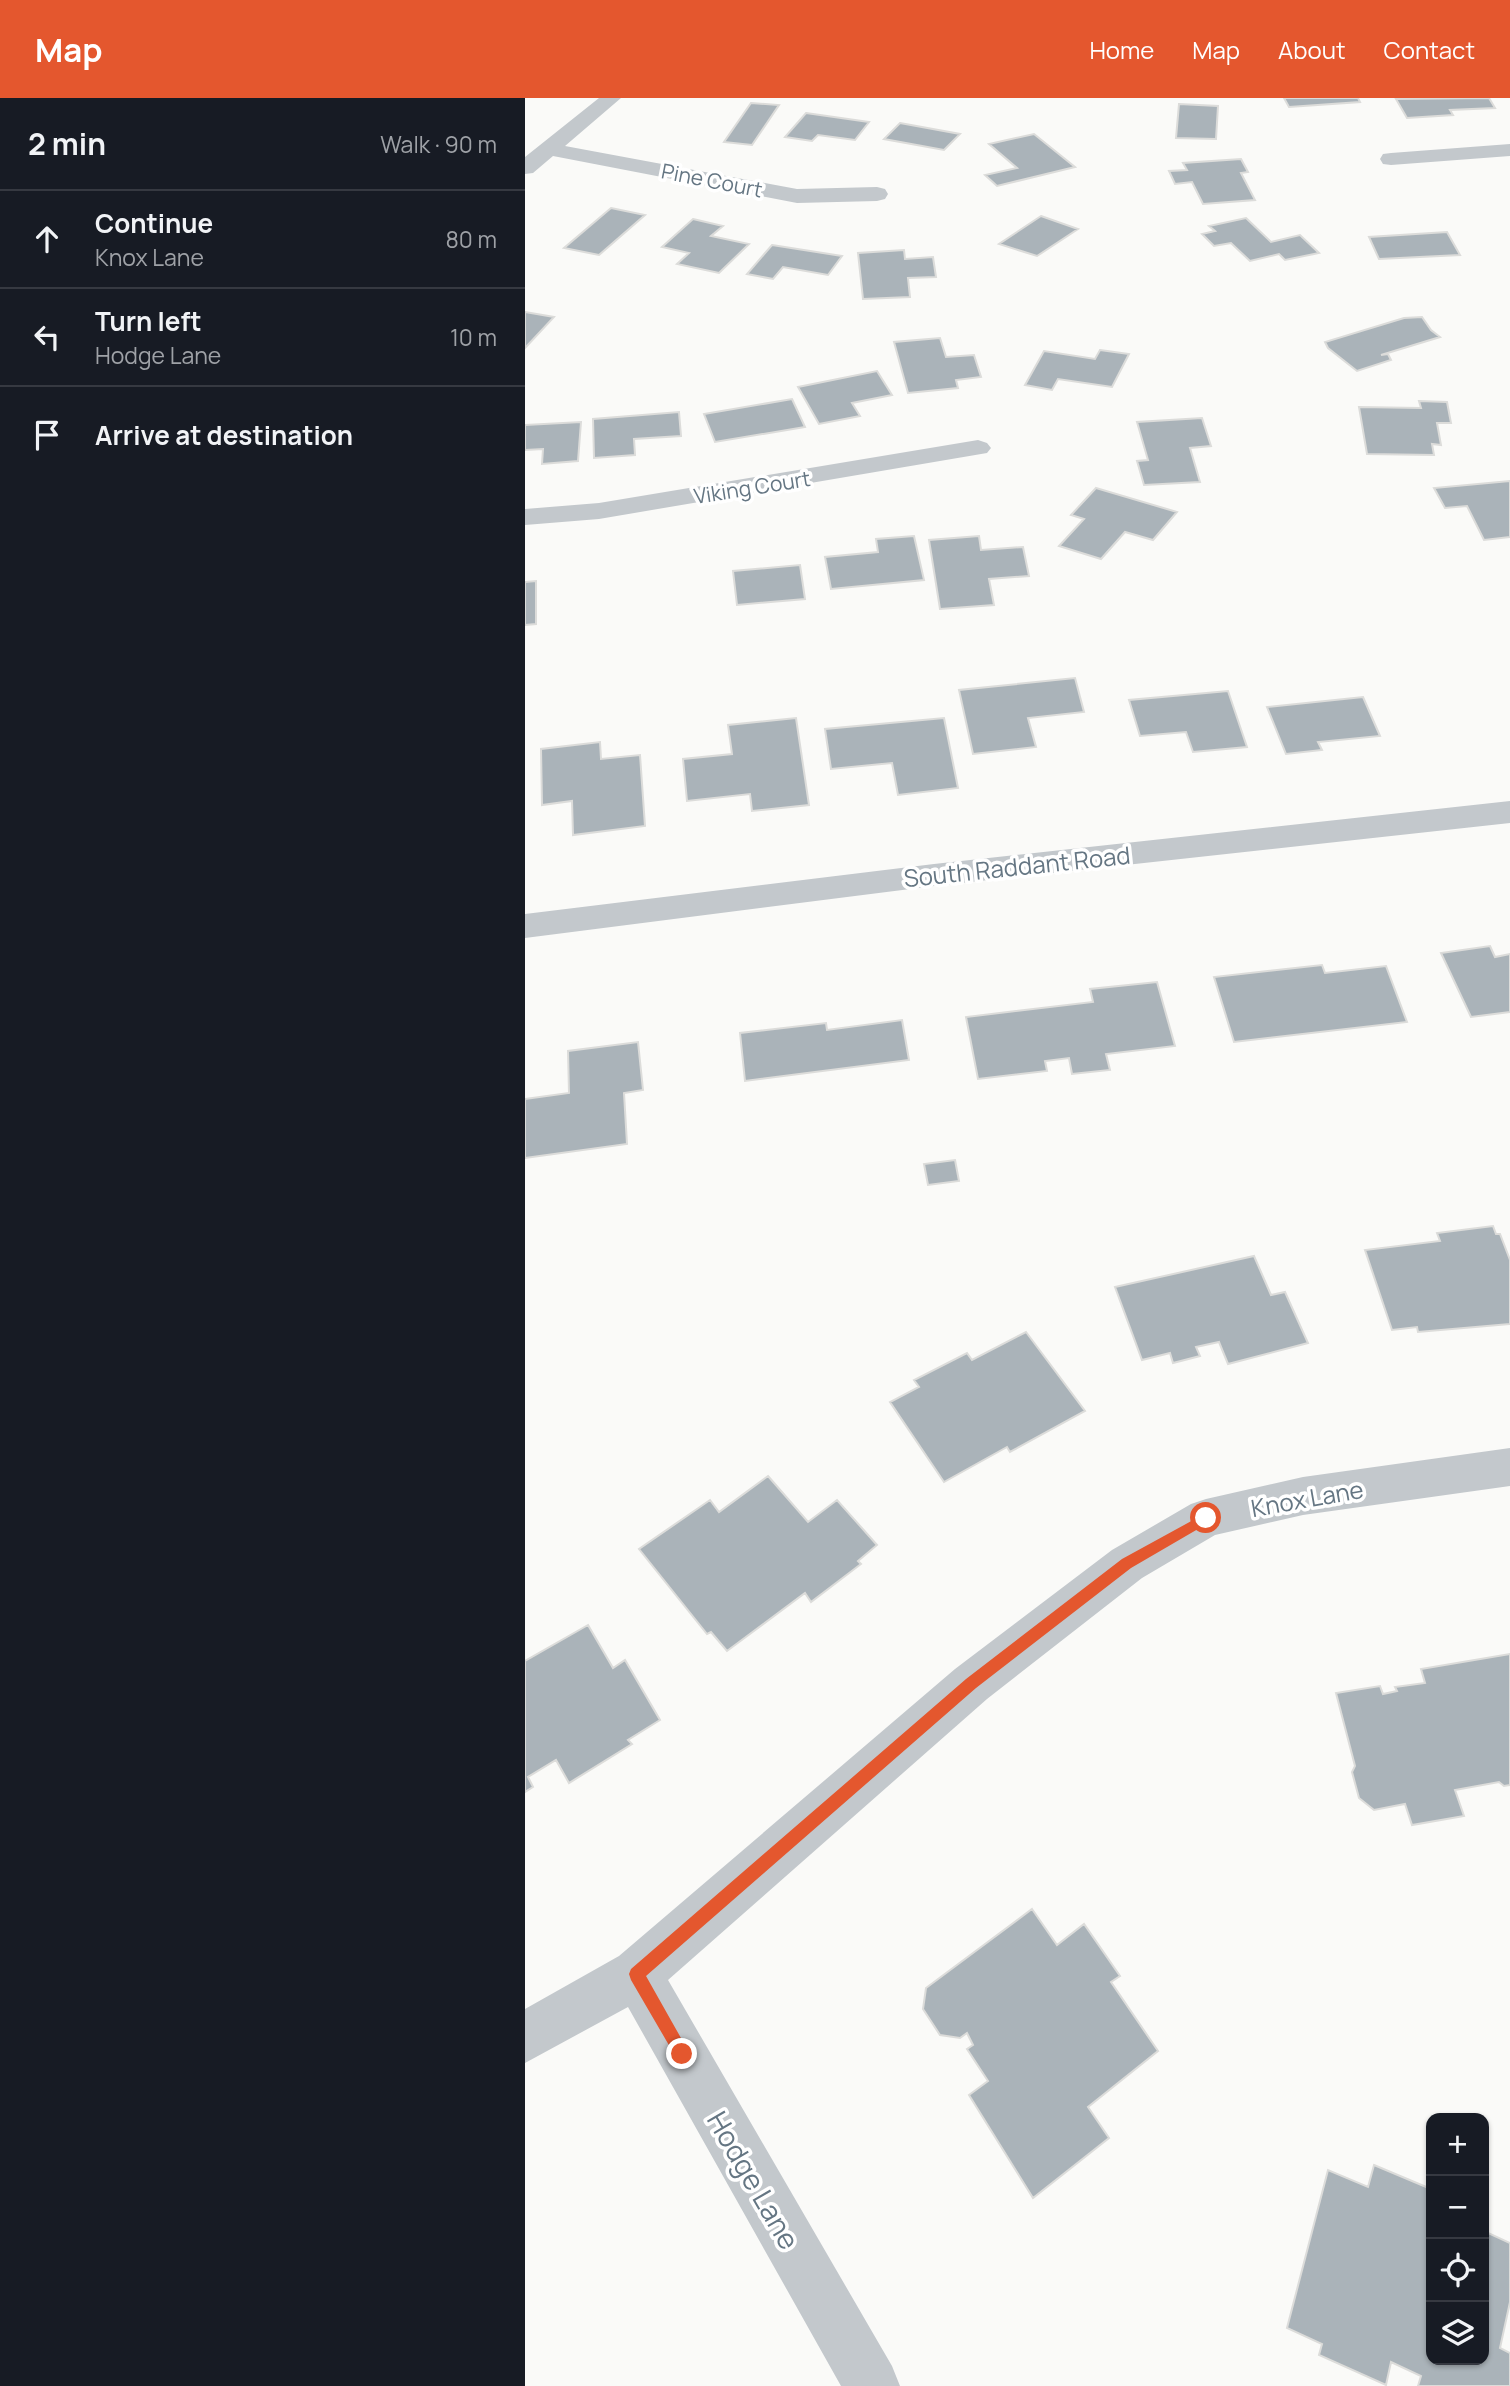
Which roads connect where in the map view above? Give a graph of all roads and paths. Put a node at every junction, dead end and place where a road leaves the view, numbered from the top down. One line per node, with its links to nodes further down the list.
1 (611, 98): 2 (street)
2 (549, 149): 5 (street); 6 (street, Pine Court)
3 (1510, 150): 4 (street)
4 (1391, 159)
5 (525, 168)
6 (877, 194)
7 (978, 448): 8 (street, Viking Court)
8 (525, 517)
9 (1510, 812): 10 (street, South Raddant Road)
10 (525, 926)
11 (1510, 1467): 12 (street, Knox Lane)
12 (637, 1974): 13 (street, Knox Lane); 14 (street, Hodge Lane)
13 (525, 2037)
14 (872, 2386)

